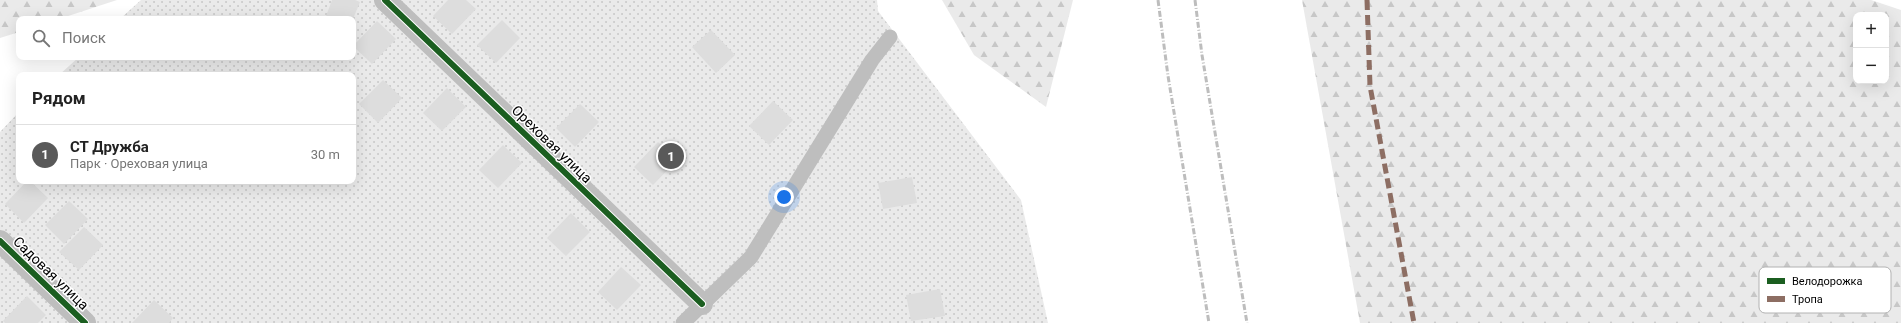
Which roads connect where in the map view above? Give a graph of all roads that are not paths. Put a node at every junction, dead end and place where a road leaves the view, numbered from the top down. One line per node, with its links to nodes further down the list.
1 (385, 0): 4 (street, Ореховая улица)
2 (890, 37): 4 (lane)
3 (0, 241): 5 (street, Садовая улица)
4 (702, 304): 6 (lane)
5 (85, 323)
6 (683, 323)

